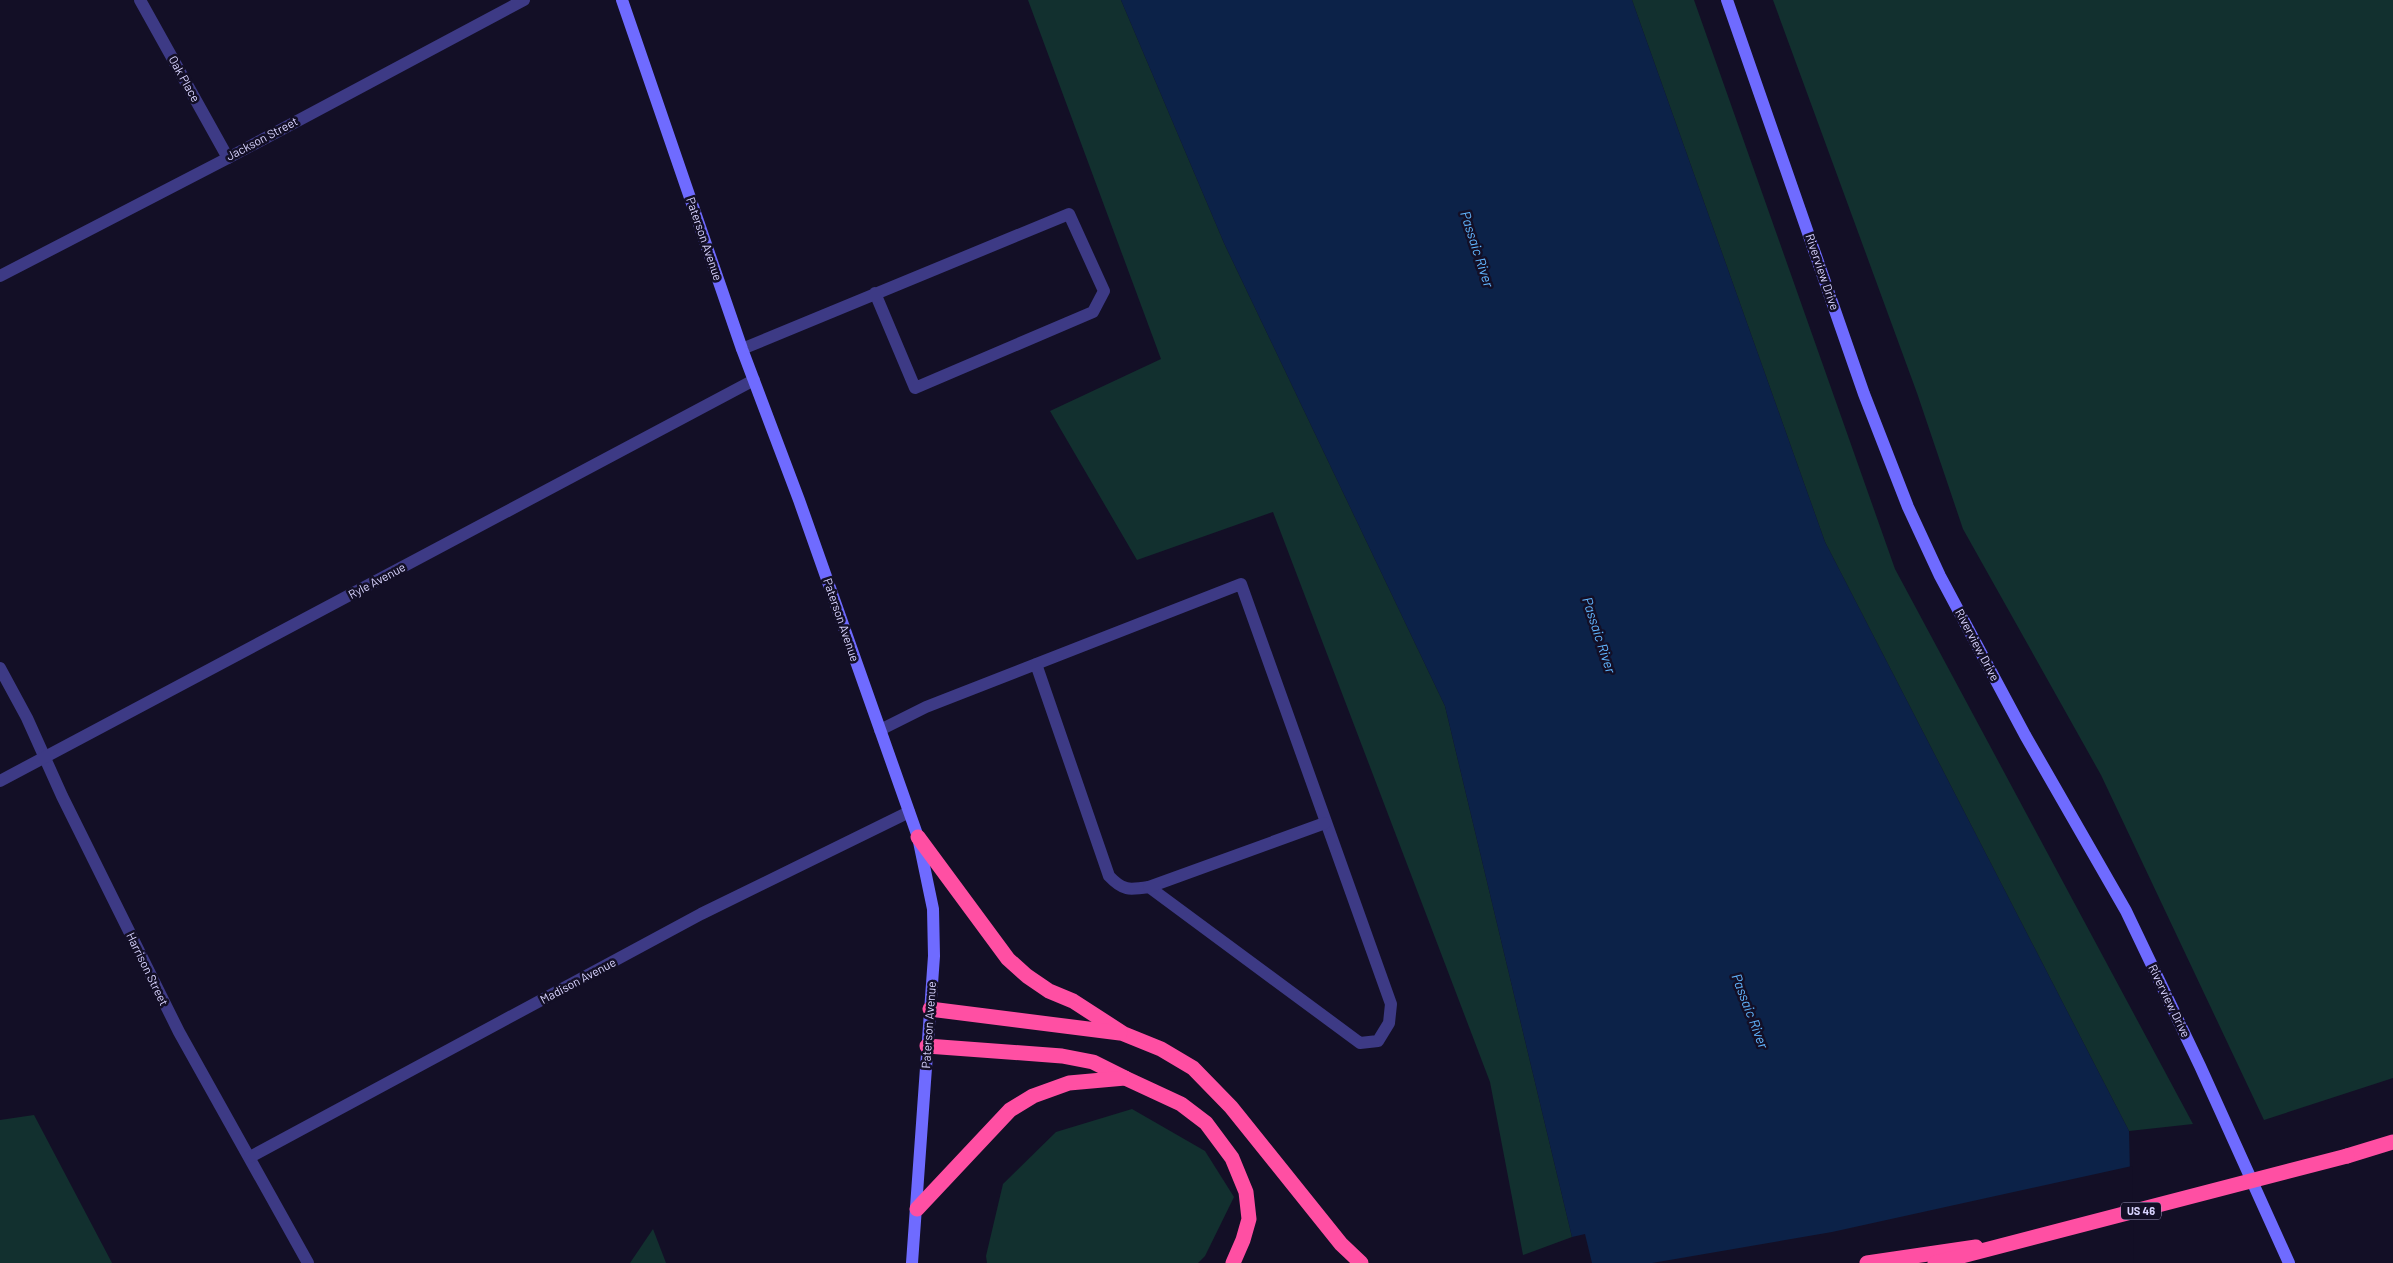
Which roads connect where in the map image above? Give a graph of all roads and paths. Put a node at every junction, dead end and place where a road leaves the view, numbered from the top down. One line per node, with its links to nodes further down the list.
1 (140, 0): 5 (street, Oak Place)
2 (524, 0): 5 (street, Jackson Street)
3 (622, 0): 8 (street, Paterson Avenue)
4 (1727, 0): 33 (street, Riverview Drive)
5 (228, 158): 6 (street, Jackson Street)
6 (0, 276)
7 (875, 293): 7 (street); 8 (street)
8 (742, 349): 9 (street, Paterson Avenue)
9 (754, 380): 12 (street, Paterson Avenue); 13 (street, Ryle Avenue)
10 (1036, 664): 12 (street); 16 (street); 18 (street)
11 (0, 668): 13 (street, Harrison Street)
12 (880, 730): 15 (street, Paterson Avenue)
13 (45, 757): 14 (street, Ryle Avenue); 24 (street, Harrison Street)
14 (0, 781)
15 (909, 812): 17 (street, Paterson Avenue); 24 (street, Madison Avenue)
16 (1325, 823): 18 (street); 18 (street)
17 (918, 837): 19 (street, Paterson Avenue); 20 (highway)
18 (1149, 887)
19 (930, 1009): 20 (highway); 21 (street, Paterson Avenue)
20 (1124, 1034): 30 (highway)
21 (928, 1046): 22 (highway); 26 (street, Paterson Avenue)
22 (1125, 1078): 26 (highway); 29 (highway)
23 (2393, 1142): 25 (highway, US 46, bridge)
24 (250, 1157): 27 (street, Harrison Street)
25 (2178, 1201): 31 (highway, bridge); 32 (highway, US 46, bridge)
26 (917, 1209): 28 (street, Paterson Avenue)
27 (308, 1263)
28 (912, 1263)
29 (1233, 1263)
30 (1361, 1263)
31 (1867, 1263)
32 (1935, 1263)
33 (2289, 1263)

